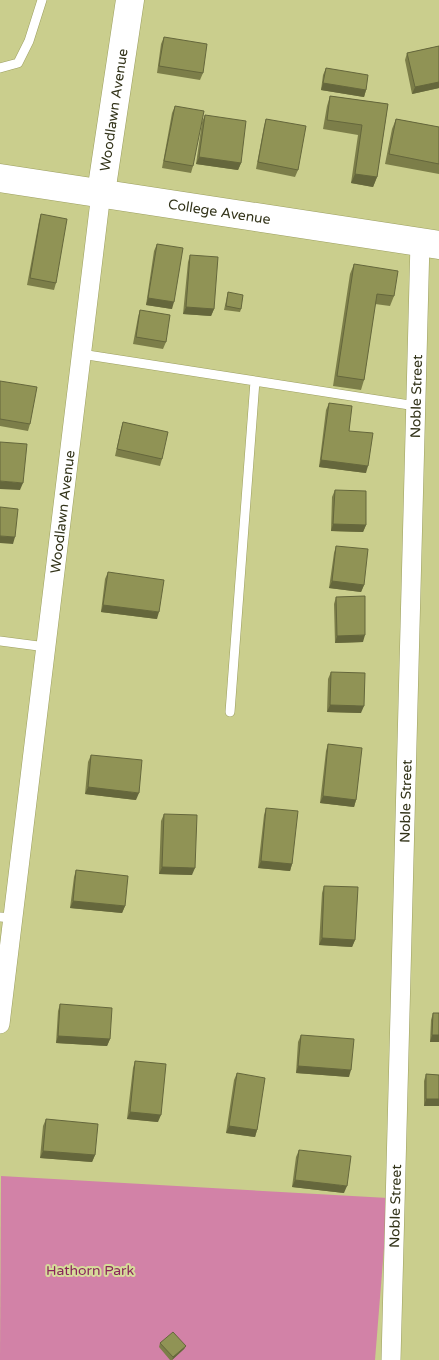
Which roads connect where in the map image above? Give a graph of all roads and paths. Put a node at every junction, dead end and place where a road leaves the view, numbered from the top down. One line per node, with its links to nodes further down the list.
1 (42, 0): 3 (lane)
2 (130, 0): 5 (main road, Woodlawn Avenue)
3 (0, 68)
4 (0, 178): 5 (main road, College Avenue)
5 (101, 193): 6 (main road, College Avenue); 7 (street, Woodlawn Avenue)
6 (429, 244): 9 (street, Noble Street)
7 (81, 354): 8 (lane); 11 (street, Woodlawn Avenue)
8 (255, 381): 9 (lane); 12 (lane)
9 (416, 406): 15 (street, Noble Street)
10 (0, 642): 11 (lane)
11 (46, 647): 13 (street, Woodlawn Avenue)
12 (230, 712)
13 (6, 918): 14 (street, Woodlawn Avenue)
14 (0, 1024)
15 (390, 1360)

